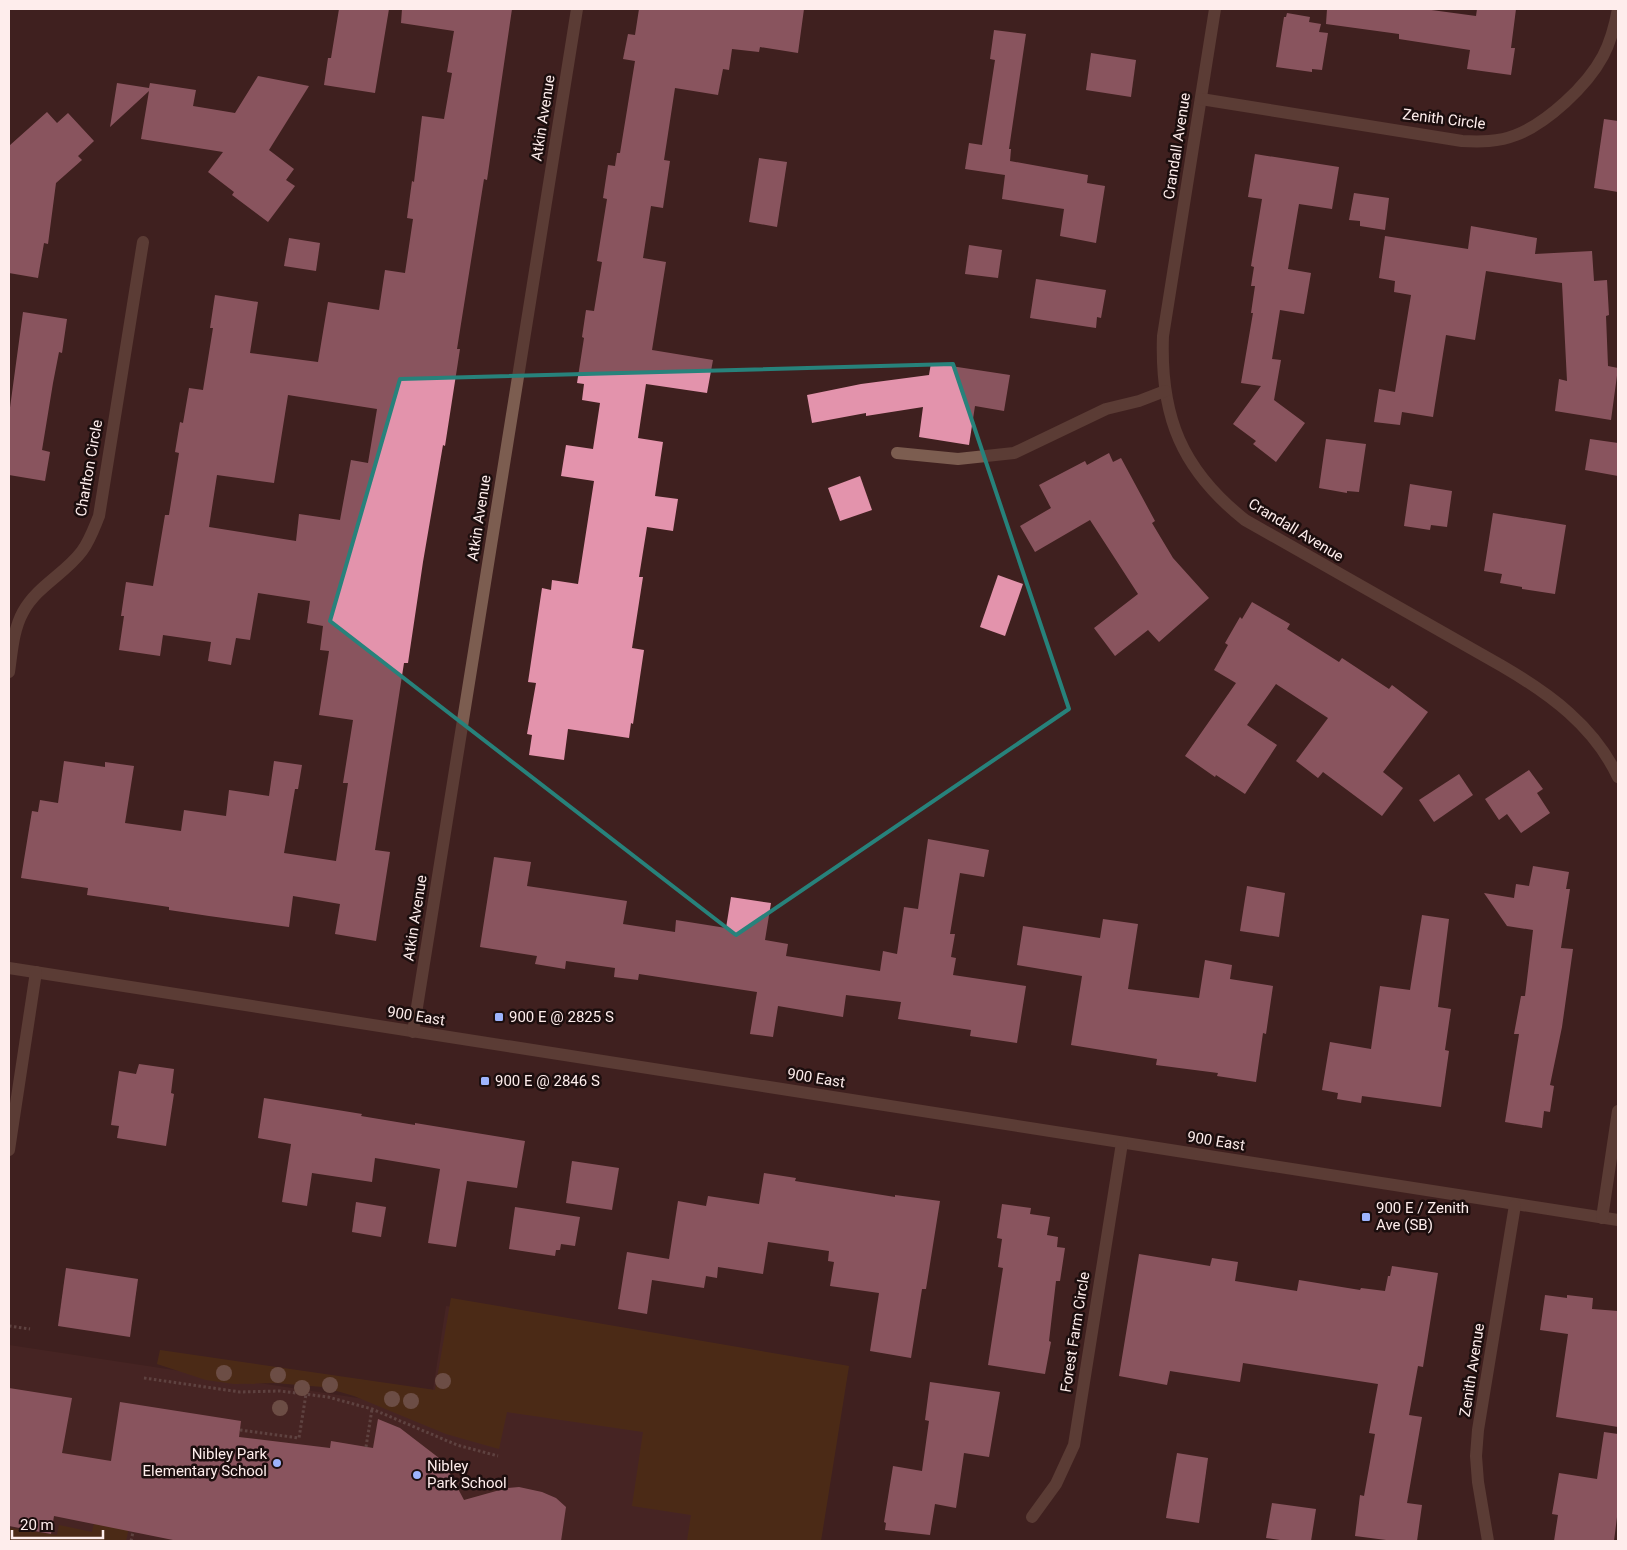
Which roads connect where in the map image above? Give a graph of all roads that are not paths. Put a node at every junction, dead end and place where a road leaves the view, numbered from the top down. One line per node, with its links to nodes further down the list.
1 (577, 9): 12 (street, Atkin Avenue)
2 (1215, 9): 4 (street, Crandall Avenue)
3 (1618, 9): 4 (street, Zenith Circle)
4 (1201, 99): 6 (street, Crandall Avenue)
5 (143, 242): 8 (street, Charlton Circle)
6 (1165, 391): 7 (street); 9 (street, Crandall Avenue)
7 (897, 453)
8 (9, 672)
9 (1618, 777)
10 (9, 968): 11 (street, 900 East)
11 (36, 972): 12 (street, 900 East); 15 (street)
12 (413, 1032): 14 (street, 900 East)
13 (1618, 1111): 17 (street)
14 (1122, 1142): 16 (street, 900 East); 19 (street, Forest Farm Circle)
15 (9, 1150)
16 (1515, 1205): 17 (street, 900 East); 20 (street, Zenith Avenue)
17 (1602, 1218): 18 (street, 900 East)
18 (1618, 1220)
19 (1032, 1517)
20 (1488, 1541)

